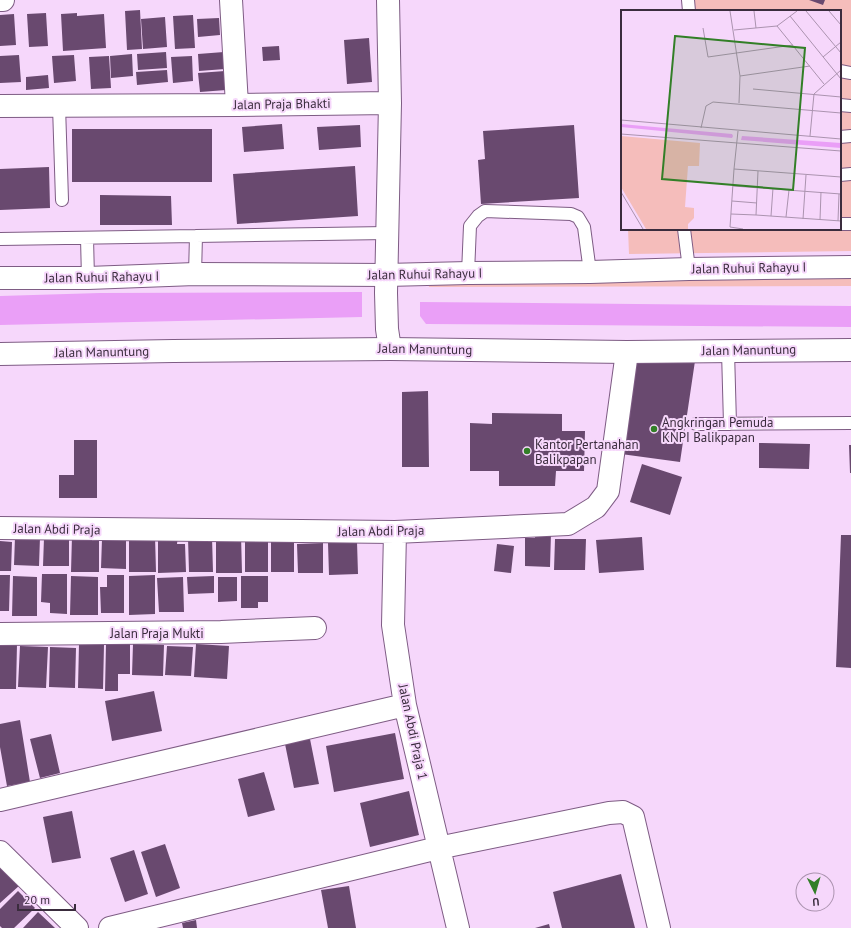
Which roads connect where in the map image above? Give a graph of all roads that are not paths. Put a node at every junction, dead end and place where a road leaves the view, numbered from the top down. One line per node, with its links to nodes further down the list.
1 (230, 0): 8 (street)
2 (388, 0): 7 (street)
3 (688, 0): 4 (lane)
4 (689, 10)
5 (841, 71): 6 (lane)
6 (851, 72)
7 (390, 103): 8 (street, Jalan Praja Bhakti); 19 (street)
8 (237, 105): 11 (street, Jalan Praja Bhakti)
9 (841, 105): 12 (lane)
10 (0, 106): 11 (street, Jalan Praja Bhakti)
11 (59, 106): 17 (lane)
12 (851, 106)
13 (851, 136): 14 (lane)
14 (841, 137)
15 (851, 174): 16 (lane)
16 (841, 175)
17 (62, 200)
18 (684, 230): 24 (lane)
19 (387, 233): 20 (lane); 30 (street)
20 (196, 236): 21 (lane); 27 (lane)
21 (88, 238): 22 (lane); 29 (lane)
22 (0, 239)
23 (851, 267): 24 (street, Jalan Ruhui Rahayu I)
24 (689, 270): 25 (street, Jalan Ruhui Rahayu I)
25 (590, 272): 26 (street, Jalan Ruhui Rahayu I); 26 (lane)
26 (468, 273): 30 (street, Jalan Ruhui Rahayu I)
27 (195, 274): 29 (street, Jalan Ruhui Rahayu I); 30 (street, Jalan Ruhui Rahayu I)
28 (0, 278): 29 (street, Jalan Ruhui Rahayu I)
29 (88, 278)
30 (386, 284): 31 (street)
31 (388, 339): 34 (street, Jalan Manuntung); 35 (street, Jalan Manuntung)
32 (851, 350): 33 (street, Jalan Manuntung)
33 (728, 351): 34 (street, Jalan Manuntung); 38 (lane)
34 (627, 352): 40 (street, Jalan Abdi Praja)
35 (0, 354)
36 (851, 423): 38 (lane)
37 (696, 424): 38 (lane)
38 (730, 424)
39 (0, 528): 40 (street, Jalan Abdi Praja)
40 (394, 532): 43 (street, Jalan Abdi Praja 1)
41 (315, 628): 42 (street, Jalan Praja Mukti)
42 (0, 634)
43 (405, 705): 44 (street); 45 (street, Jalan Abdi Praja 1)
44 (0, 800)
45 (438, 848): 48 (street); 49 (street, Jalan Abdi Praja 1); 50 (street)
46 (0, 852): 47 (street)
47 (77, 928)
48 (110, 928)
49 (458, 928)
50 (659, 928)

